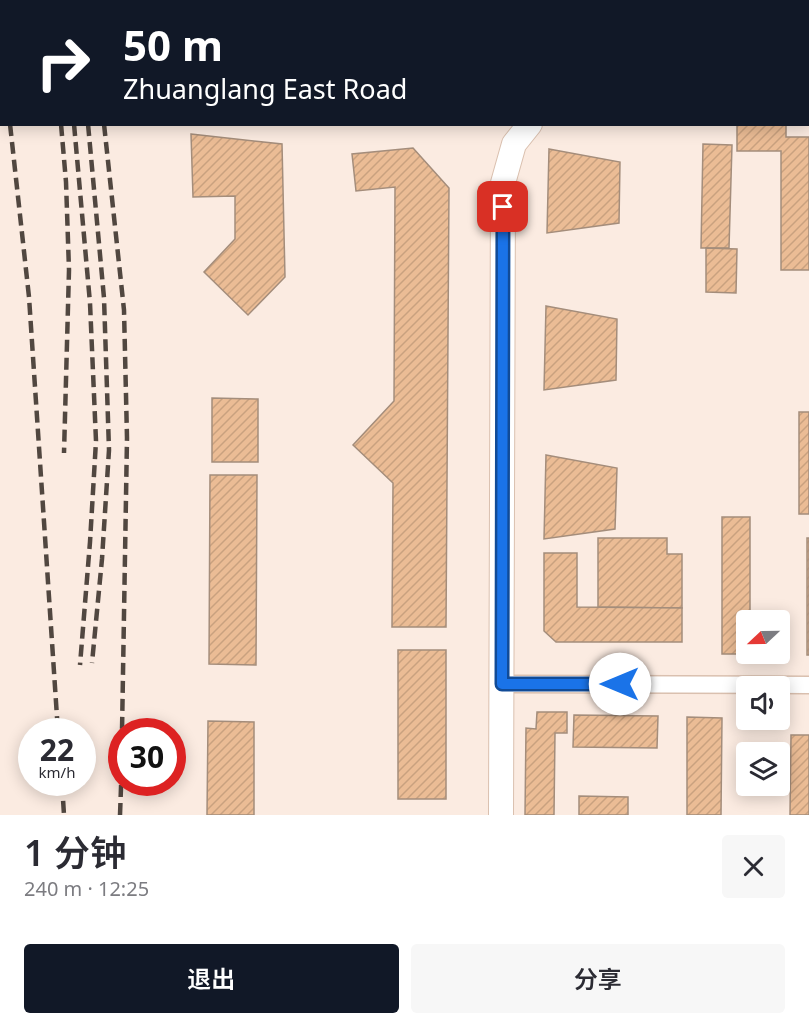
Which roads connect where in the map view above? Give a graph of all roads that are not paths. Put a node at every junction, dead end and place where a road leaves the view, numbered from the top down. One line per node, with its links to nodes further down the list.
1 (528, 126): 2 (street)
2 (502, 684): 3 (street); 4 (street)
3 (809, 685)
4 (501, 815)

